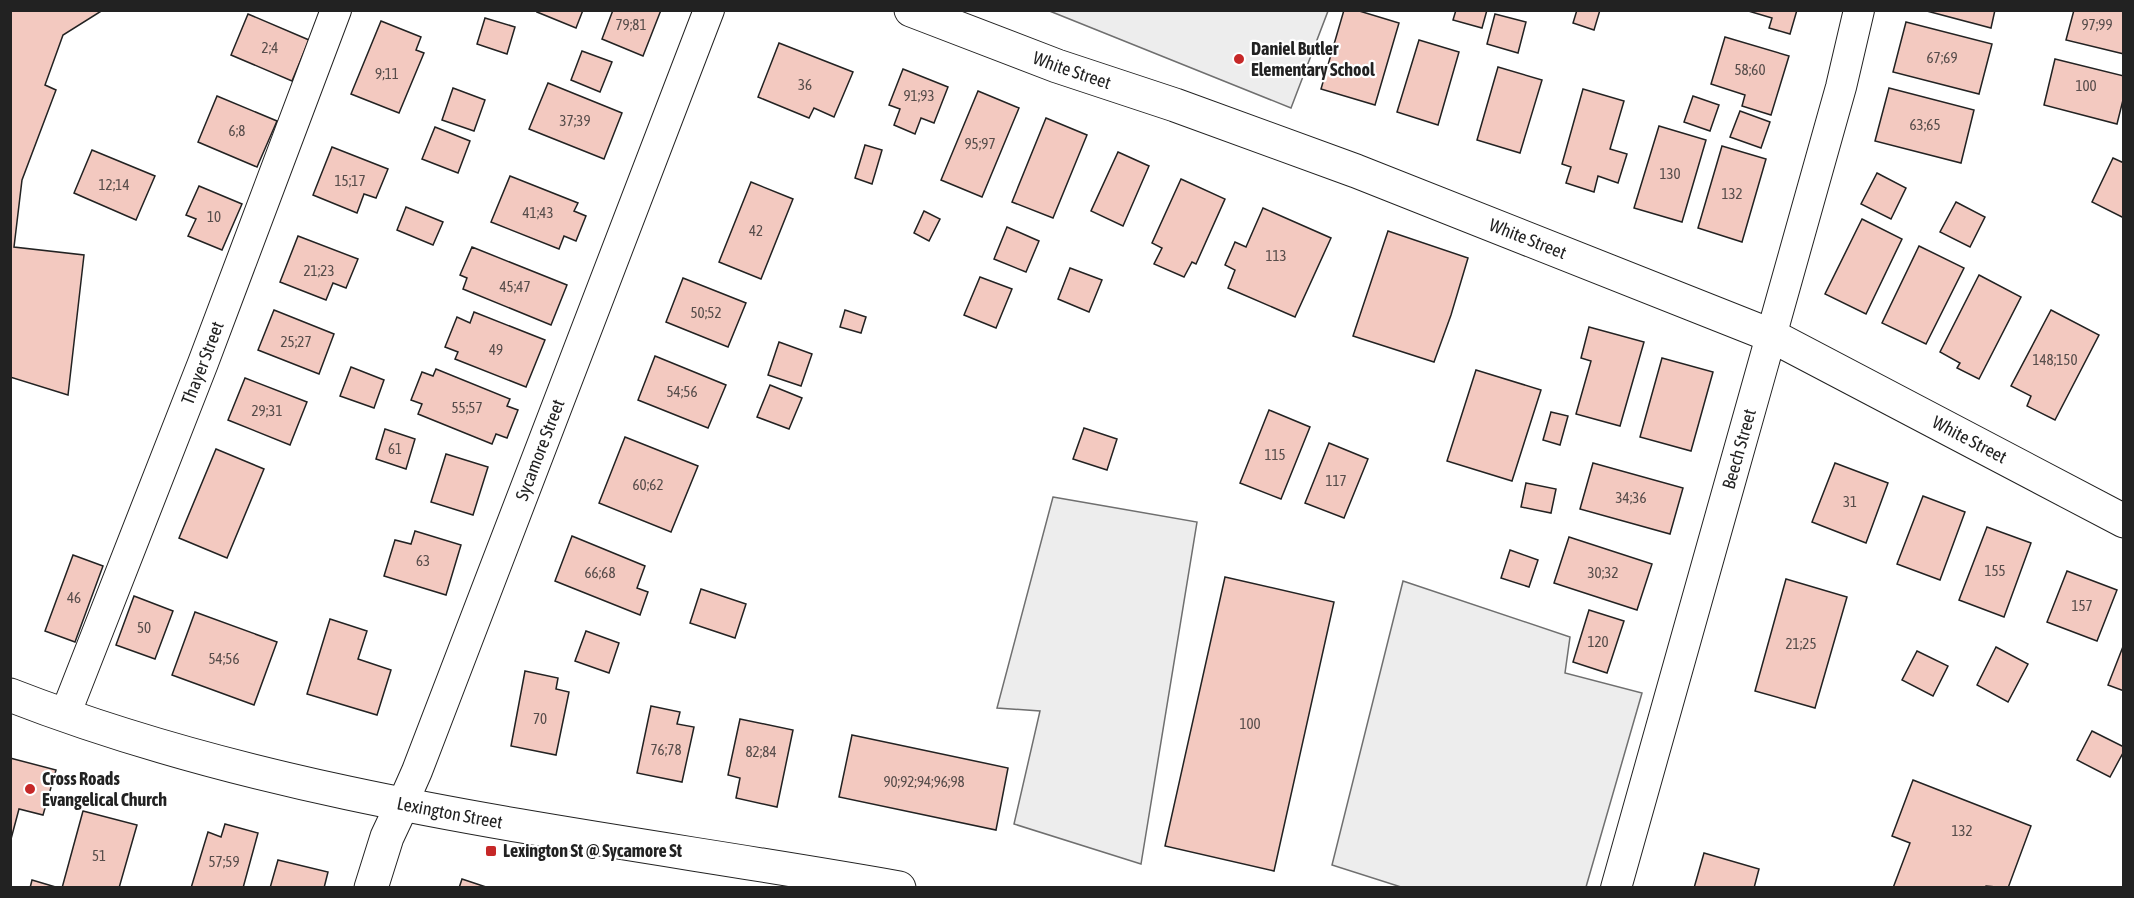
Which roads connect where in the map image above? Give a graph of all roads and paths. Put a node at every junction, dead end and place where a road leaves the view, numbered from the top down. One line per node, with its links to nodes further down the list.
1 (336, 10): 8 (street, Thayer Street)
2 (709, 10): 9 (street, Sycamore Street)
3 (911, 10): 5 (street, White Street)
4 (1859, 10): 5 (street, Beech Street)
5 (1770, 335): 6 (street, White Street); 13 (street, Beech Street)
6 (2124, 521)
7 (10, 695): 8 (street, Lexington Street)
8 (65, 715): 9 (street, Lexington Street)
9 (402, 805): 10 (street, Lexington Street); 11 (street, Sycamore Street)
10 (798, 879): 12 (street, Lexington Street)
11 (371, 888)
12 (899, 888)
13 (1616, 888)

